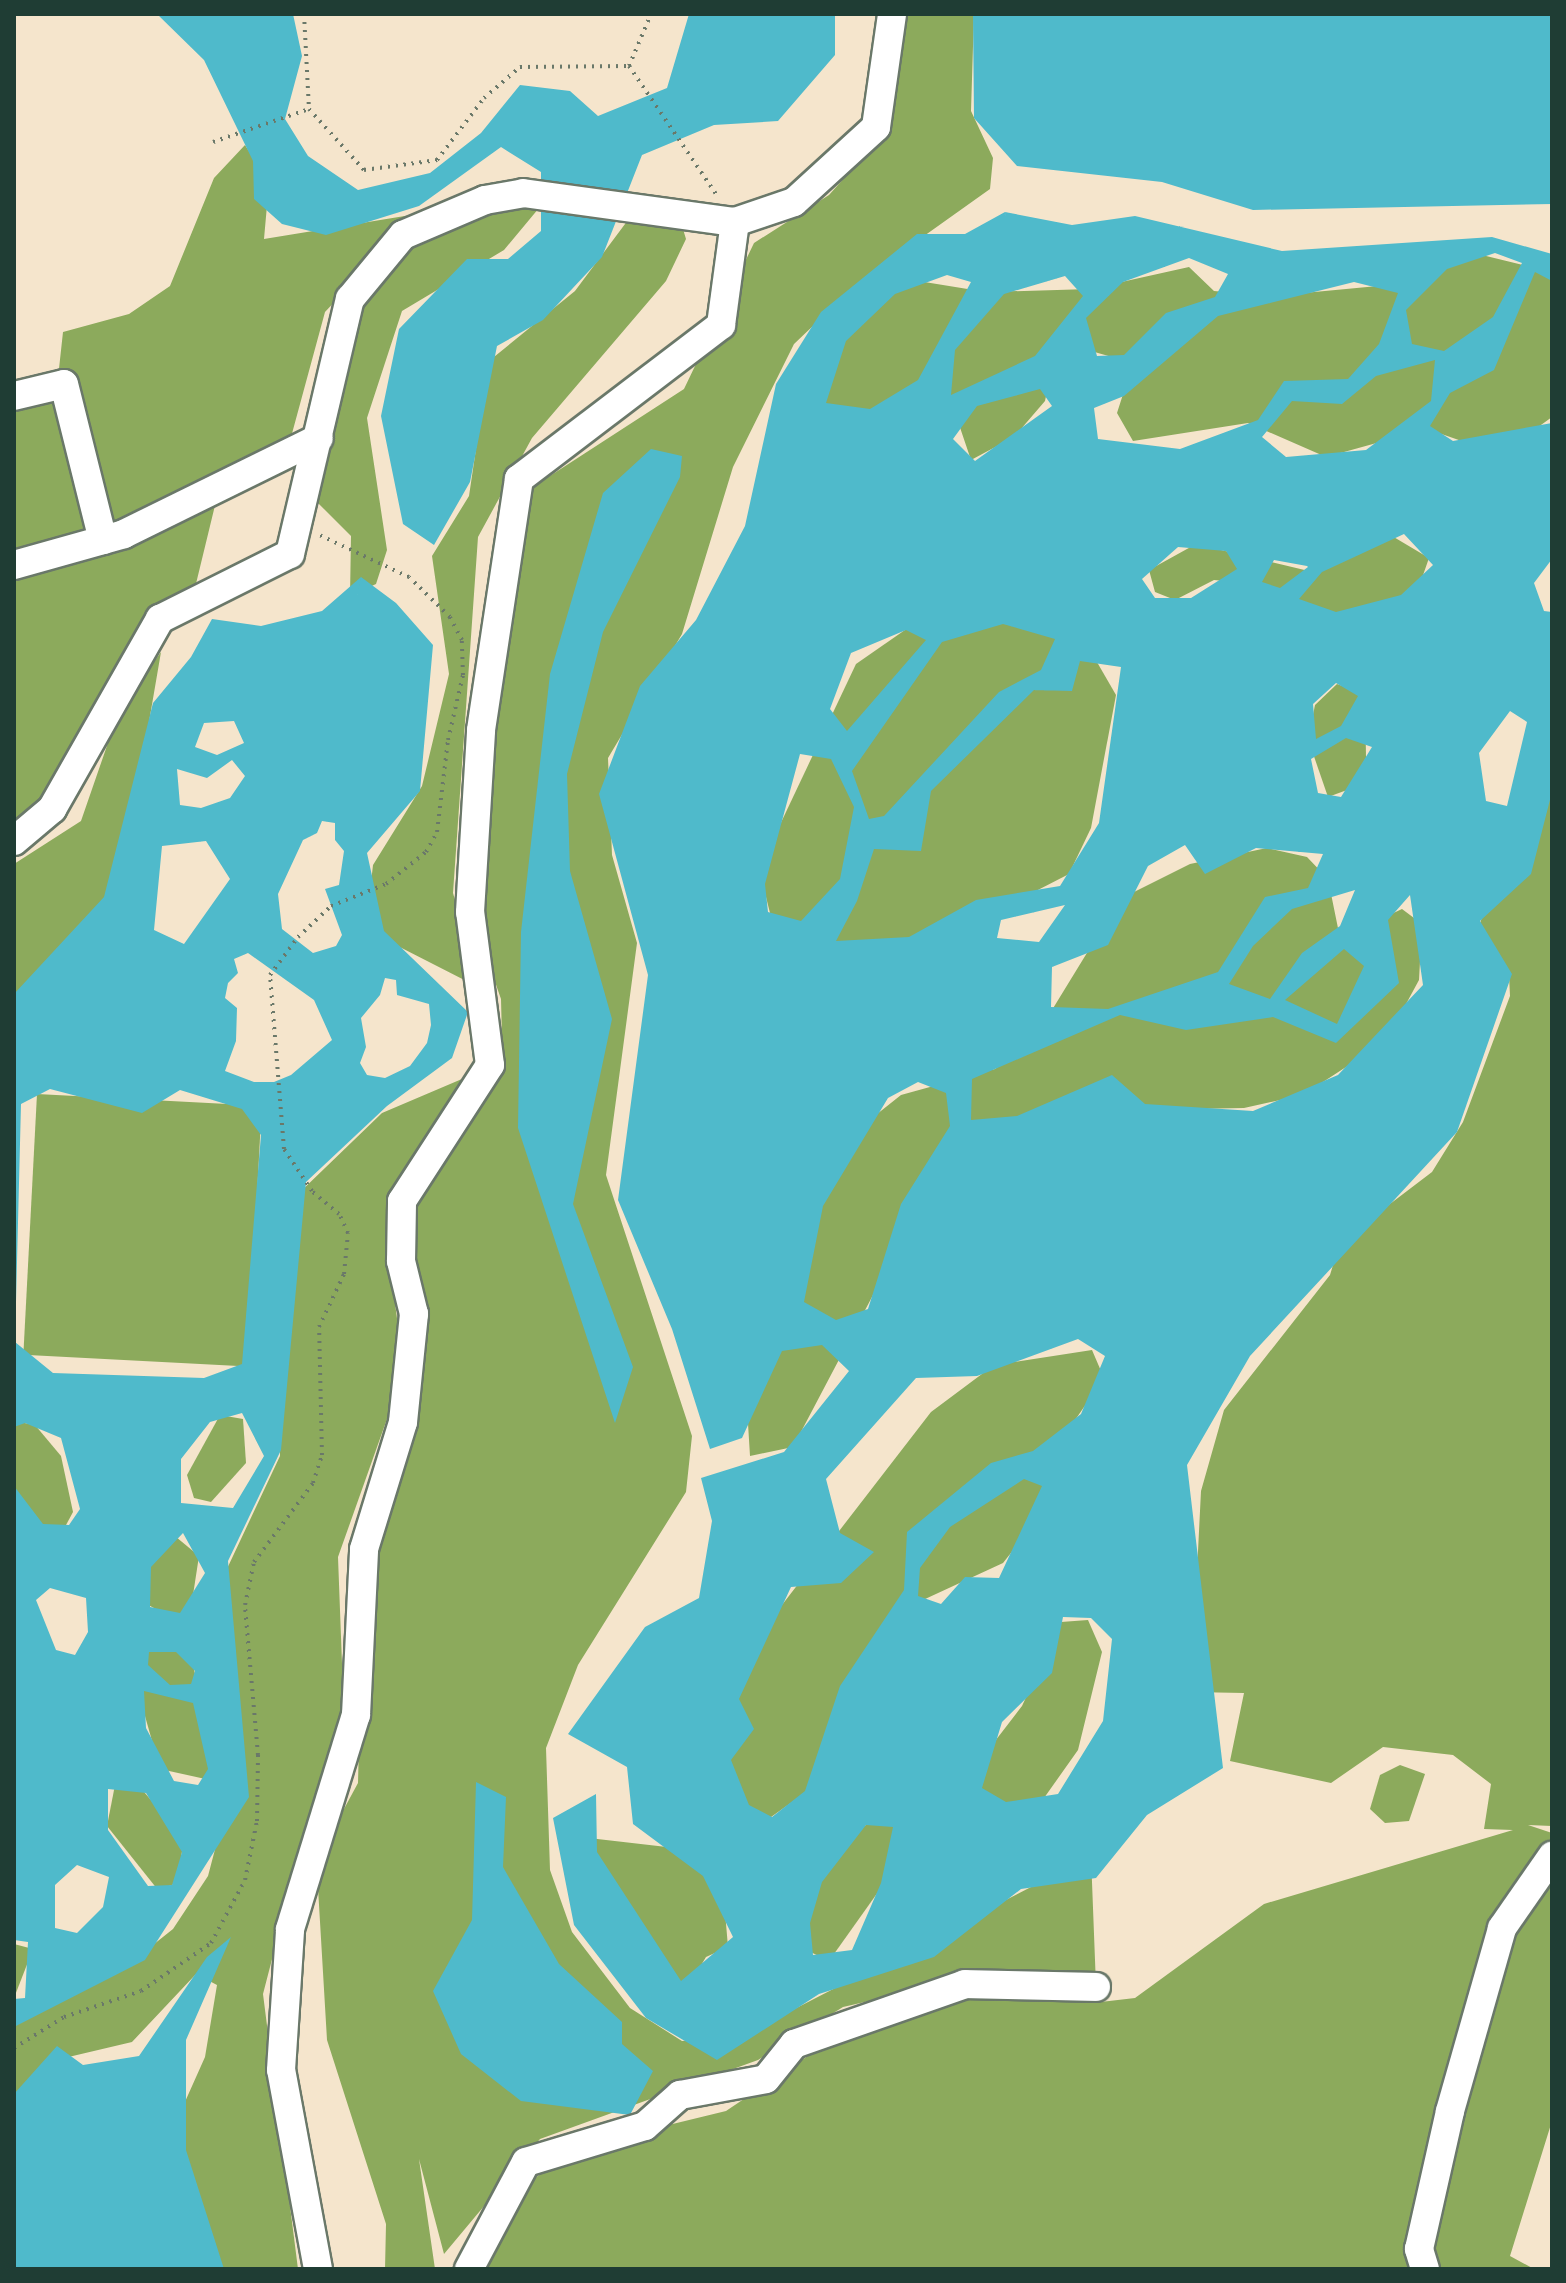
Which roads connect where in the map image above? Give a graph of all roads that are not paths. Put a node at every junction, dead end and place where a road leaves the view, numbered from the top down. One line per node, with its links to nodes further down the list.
1 (892, 14): 2 (lane)
2 (735, 222): 4 (lane); 10 (lane)
3 (14, 396): 5 (lane)
4 (319, 438): 5 (lane); 7 (lane)
5 (103, 540): 6 (lane)
6 (14, 565)
7 (14, 841)
8 (1552, 1856): 12 (lane)
9 (1096, 1987): 11 (lane)
10 (318, 2269)
11 (469, 2269)
12 (1425, 2269)

